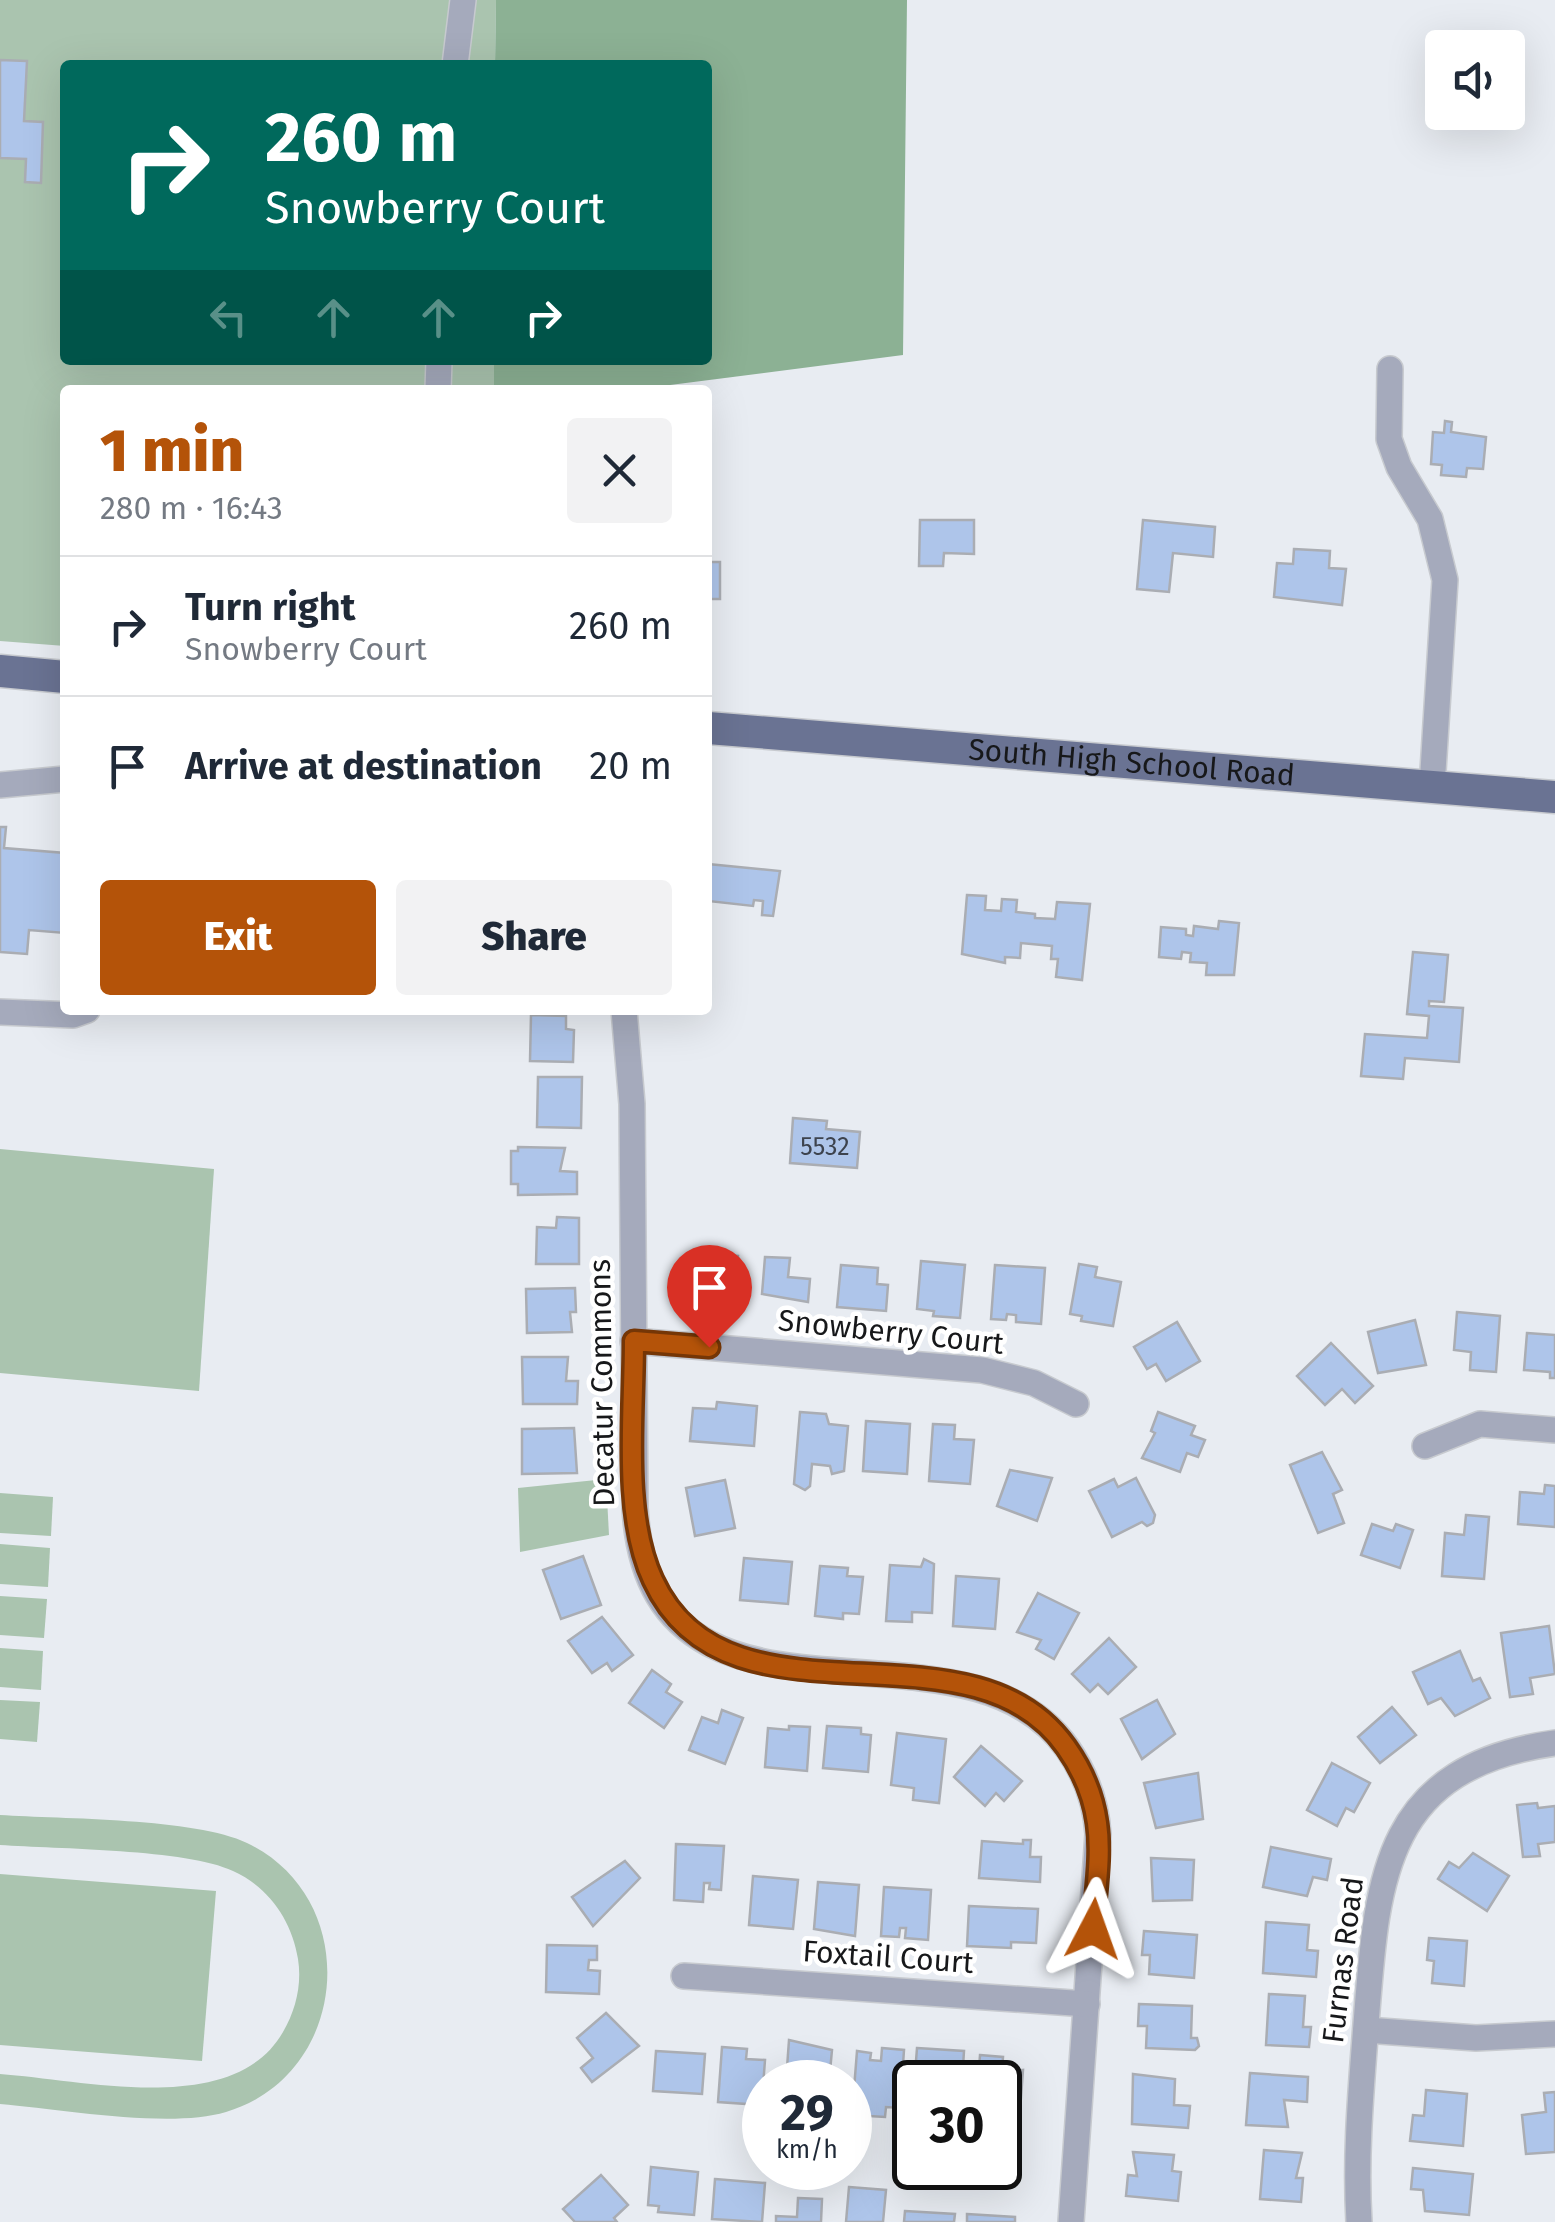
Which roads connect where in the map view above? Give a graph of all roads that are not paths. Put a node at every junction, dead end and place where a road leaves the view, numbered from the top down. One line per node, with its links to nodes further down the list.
1 (463, 0): 2 (street)
2 (457, 60)
3 (1390, 369): 9 (street)
4 (0, 672): 5 (main road)
5 (60, 676)
6 (712, 728): 9 (main road, South High School Road)
7 (60, 779): 8 (street)
8 (0, 785)
9 (1432, 787): 10 (main road, South High School Road)
10 (1555, 798)
11 (0, 1012): 12 (street)
12 (76, 1015)
13 (624, 1015): 14 (street, Decatur Commons)
14 (634, 1341): 15 (street, Snowberry Court); 20 (street, Decatur Commons)
15 (1076, 1404)
16 (1555, 1430): 17 (street)
17 (1425, 1446)
18 (1555, 1743): 21 (street, Furnas Road)
19 (684, 1976): 20 (street, Foxtail Court)
20 (1087, 2004): 23 (street, Decatur Commons)
21 (1366, 2030): 22 (street); 24 (street, Furnas Road)
22 (1555, 2034)
23 (1071, 2222)
24 (1360, 2222)

